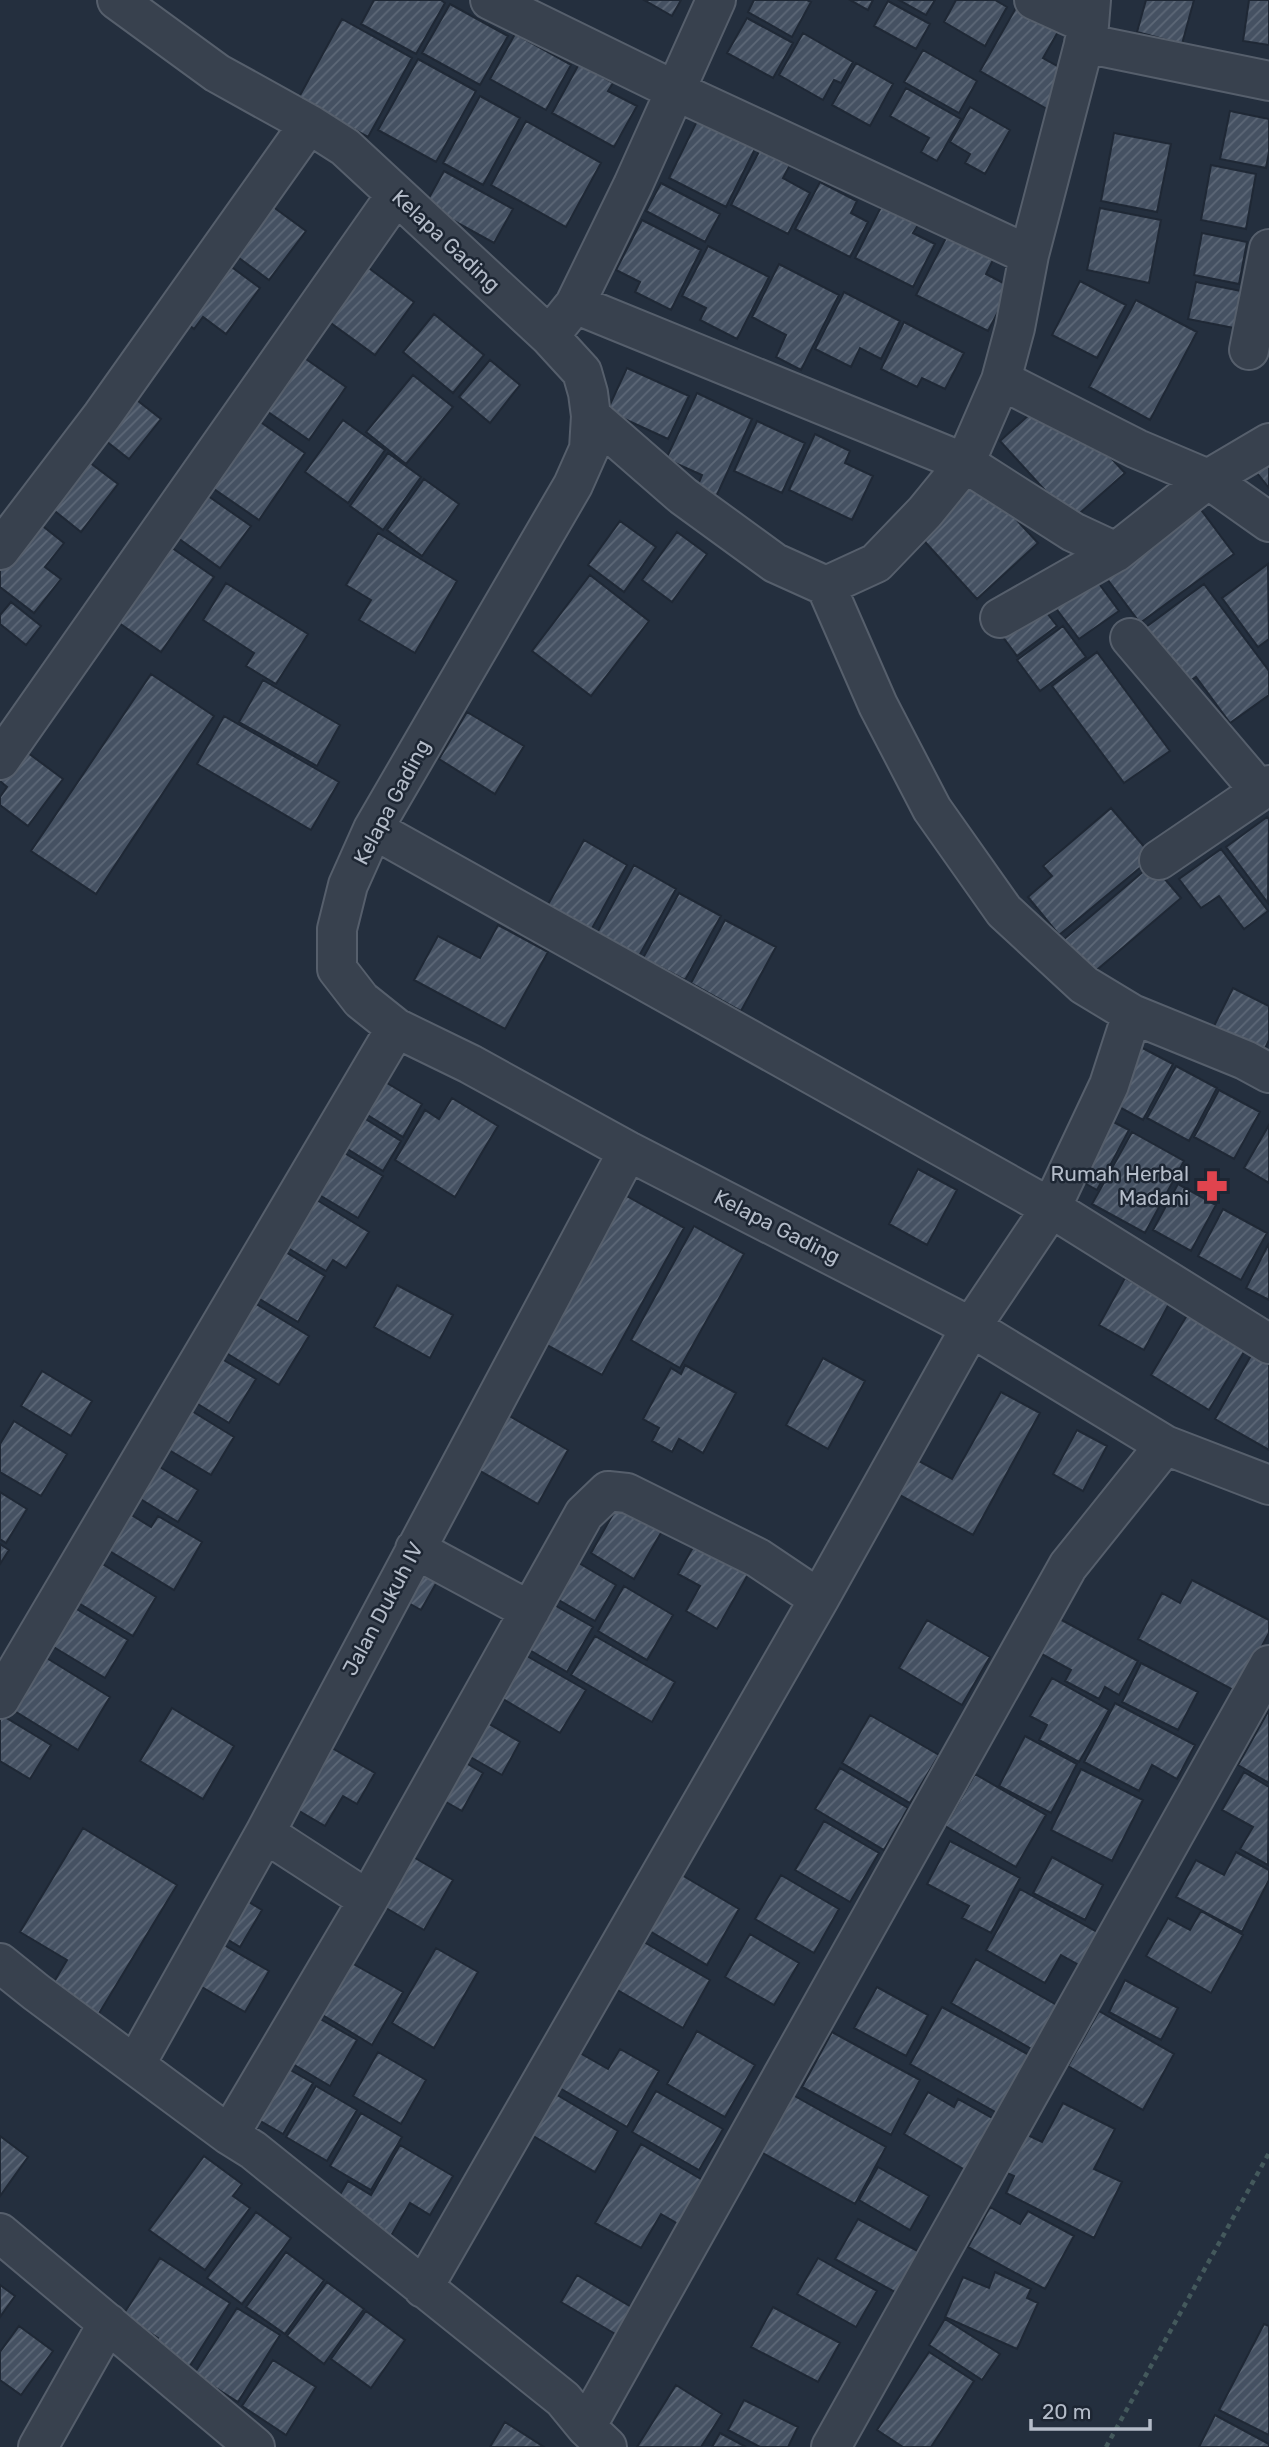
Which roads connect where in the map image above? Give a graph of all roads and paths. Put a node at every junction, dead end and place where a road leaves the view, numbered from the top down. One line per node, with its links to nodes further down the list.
1 (117, 0): 8 (street, Kelapa Gading)
2 (490, 0): 7 (street)
3 (716, 0): 7 (street)
4 (1034, 0): 5 (street)
5 (1088, 23): 6 (street); 11 (street)
6 (1269, 81)
7 (676, 91): 11 (street); 12 (street)
8 (309, 124): 9 (street, Kelapa Gading); 21 (street)
9 (396, 195): 13 (street, Kelapa Gading); 26 (street)
10 (1269, 249): 14 (street)
11 (1029, 255): 15 (street)
12 (575, 304): 13 (street); 18 (street)
13 (549, 336): 16 (street, Kelapa Gading)
14 (1249, 350)
15 (1001, 380): 18 (street); 19 (street)
16 (590, 416): 23 (street); 28 (street, Kelapa Gading)
17 (1269, 443): 19 (street)
18 (965, 463): 22 (street); 23 (street)
19 (1208, 479): 20 (street); 22 (street)
20 (1269, 522)
21 (0, 550)
22 (1116, 552): 24 (street)
23 (826, 586): 30 (street)
24 (999, 618)
25 (1130, 638): 27 (street)
26 (0, 760)
27 (1264, 788): 29 (street)
28 (373, 829): 31 (street, Kelapa Gading); 34 (street)
29 (1159, 860)
30 (1132, 1014): 32 (street); 34 (street)
31 (396, 1028): 33 (street, Kelapa Gading); 43 (street)
32 (1269, 1073)
33 (628, 1150): 35 (street, Kelapa Gading); 39 (street, Jalan Dukuh IV)
34 (1051, 1208): 35 (street); 36 (street)
35 (971, 1327): 37 (street, Kelapa Gading); 40 (street)
36 (1269, 1345)
37 (1165, 1445): 38 (street, Kelapa Gading); 53 (street)
38 (1269, 1485)
39 (415, 1549): 41 (street); 44 (street, Jalan Dukuh IV)
40 (819, 1599): 41 (street); 51 (street)
41 (530, 1611): 45 (street)
42 (1269, 1665): 56 (street)
43 (0, 1699)
44 (265, 1832): 45 (street); 47 (street, Jalan Dukuh IV)
45 (368, 1900): 48 (street)
46 (0, 1963): 47 (street)
47 (135, 2065): 48 (street)
48 (229, 2135): 51 (street)
49 (1269, 2153): 57 (path)
50 (0, 2233): 52 (street)
51 (424, 2288): 53 (street)
52 (108, 2323): 54 (street); 55 (street)
53 (597, 2437)
54 (38, 2447)
55 (255, 2447)
56 (831, 2447)
57 (1105, 2447)

